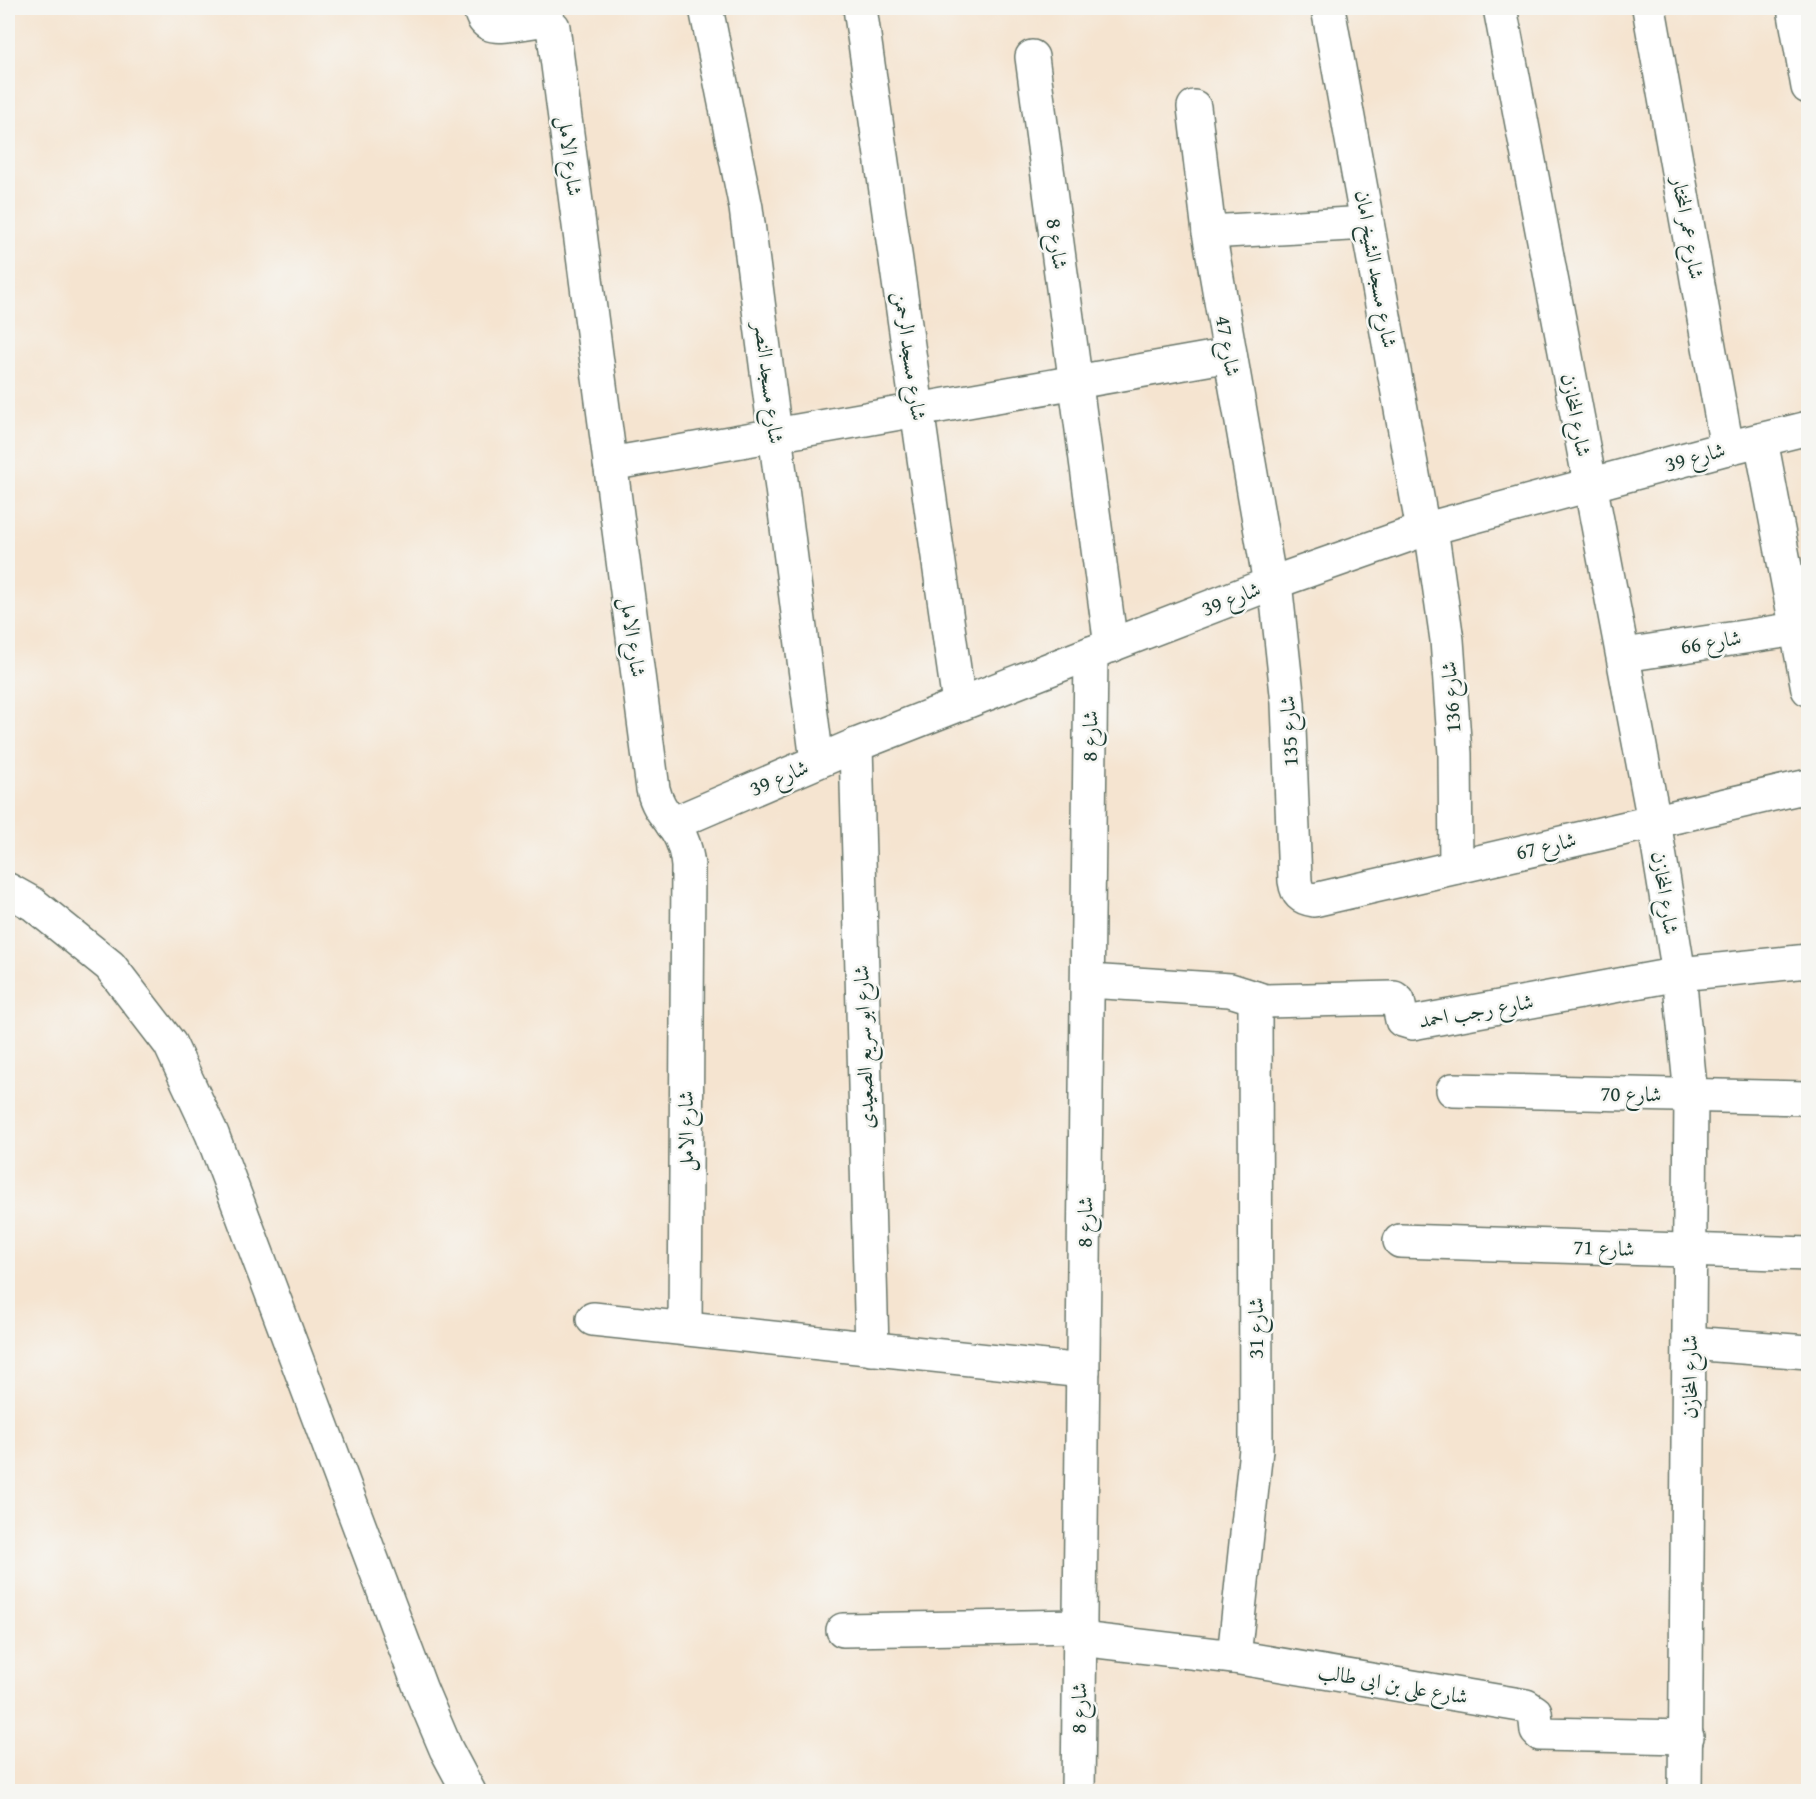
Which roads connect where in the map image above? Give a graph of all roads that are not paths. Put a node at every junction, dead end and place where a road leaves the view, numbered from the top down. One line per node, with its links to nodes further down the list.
1 (480, 8): 20 (street, شارع الامل)
2 (706, 8): 17 (street, شارع مسجد النصر)
3 (860, 8): 15 (street, شارع مسجد الرحمن)
4 (1328, 8): 11 (street, شارع مسجد الشيخ امان)
5 (1500, 8): 21 (street, شارع المخازن)
6 (1649, 8): 19 (street, شارع عمر المختار)
7 (1794, 8): 9 (street)
8 (1032, 57): 14 (street, شارع 8)
9 (1809, 87)
10 (1194, 107): 12 (street, شارع 47)
11 (1367, 223): 12 (street); 22 (street, شارع مسجد الشيخ امان)
12 (1209, 232): 13 (street, شارع 47)
13 (1230, 355): 14 (street); 23 (street, شارع 47)
14 (1076, 382): 15 (street); 25 (street, شارع 8)
15 (917, 410): 17 (street); 28 (street, شارع مسجد الرحمن)
16 (1809, 428): 18 (street, شارع 39)
17 (776, 435): 20 (street); 30 (street, شارع مسجد النصر)
18 (1761, 440): 19 (street, شارع 39); 24 (street)
19 (1727, 448): 21 (street, شارع 39)
20 (610, 464): 33 (street, شارع الامل)
21 (1589, 485): 22 (street, شارع 39); 26 (street, شارع المخازن)
22 (1427, 529): 23 (street, شارع 39); 34 (street, شارع 136)
23 (1272, 583): 25 (street, شارع 39); 35 (street, شارع 135)
24 (1797, 629): 26 (street, شارع 66); 27 (street)
25 (1101, 649): 28 (street, شارع 39); 39 (street, شارع 8)
26 (1624, 655): 32 (street, شارع المخازن)
27 (1807, 673)
28 (959, 704): 29 (street, شارع 39)
29 (856, 745): 30 (street, شارع 39); 50 (street, شارع ابو سريع الصعيدى)
30 (817, 761): 33 (street, شارع 39)
31 (1809, 786): 32 (street, شارع 67)
32 (1654, 821): 34 (street, شارع 67); 38 (street, شارع المخازن)
33 (672, 824): 48 (street, شارع الامل)
34 (1456, 867): 35 (street, شارع 67)
35 (1295, 881)
36 (8, 890): 57 (street)
37 (1809, 961): 38 (street, شارع رجب احمد)
38 (1679, 974): 40 (street, شارع رجب احمد); 42 (street, شارع المخازن)
39 (1088, 981): 40 (street, شارع رجب احمد); 52 (street, شارع 8)
40 (1255, 998): 55 (street, شارع 31)
41 (1453, 1090): 42 (street, شارع 70)
42 (1691, 1096): 43 (street, شارع 70); 45 (street, شارع المخازن)
43 (1809, 1098)
44 (1401, 1241): 45 (street, شارع 71)
45 (1690, 1251): 46 (street, شارع 71); 49 (street, شارع المخازن)
46 (1809, 1254)
47 (593, 1319): 48 (street)
48 (686, 1328): 50 (street)
49 (1690, 1343): 51 (street); 56 (street, شارع المخازن)
50 (872, 1349): 52 (street)
51 (1809, 1352)
52 (1083, 1371): 54 (street, شارع 8)
53 (843, 1630): 54 (street, شارع على بن ابى طالب)
54 (1080, 1632): 55 (street, شارع على بن ابى طالب); 58 (street, شارع 8)
55 (1234, 1657): 56 (street, شارع على بن ابى طالب)
56 (1687, 1737): 59 (street, شارع المخازن)
57 (469, 1791)
58 (1078, 1791)
59 (1685, 1791)

